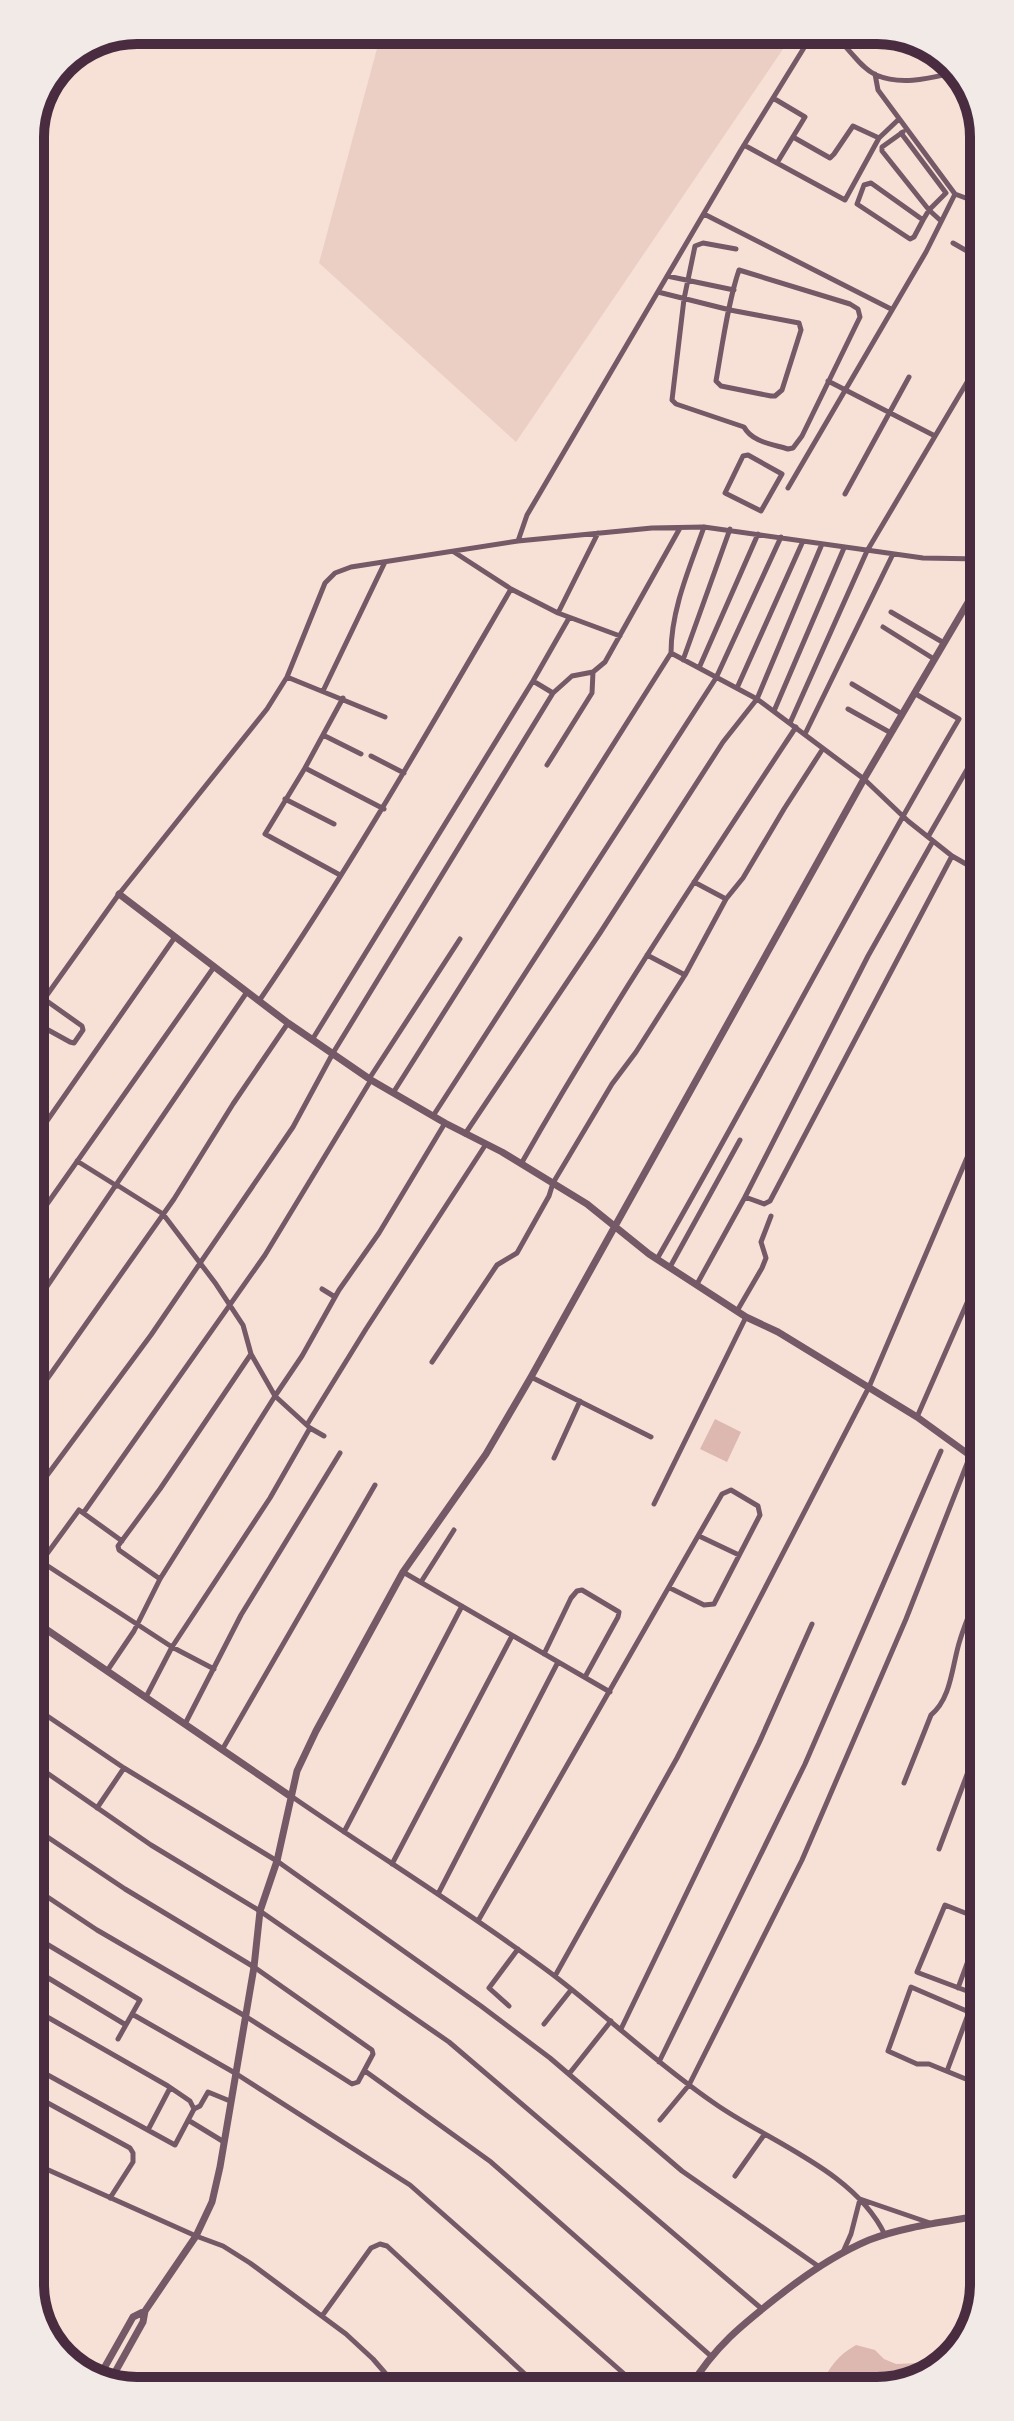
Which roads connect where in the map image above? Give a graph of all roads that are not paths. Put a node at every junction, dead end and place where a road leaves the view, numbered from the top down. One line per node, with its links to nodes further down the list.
1 (806, 44): 5 (street)
2 (843, 44): 3 (street)
3 (875, 74): 4 (street); 6 (street)
4 (946, 74)
5 (773, 98): 8 (street); 10 (street)
6 (899, 119): 7 (street); 9 (street)
7 (904, 131): 12 (street); 14 (street); 14 (street)
8 (793, 137): 9 (street); 11 (street)
9 (879, 138): 11 (street)
10 (744, 145): 11 (street); 15 (street)
11 (777, 163)
12 (955, 194): 13 (street); 17 (street)
13 (970, 200)
14 (929, 210): 16 (street); 17 (street)
15 (704, 214): 21 (street); 26 (street)
16 (923, 220): 16 (street)
17 (941, 221): 26 (street)
18 (953, 243): 20 (street)
19 (736, 249): 22 (street)
20 (970, 253)
21 (667, 276): 22 (street); 24 (street)
22 (688, 280): 23 (street); 25 (street)
23 (734, 290): 27 (street); 30 (street)
24 (658, 292): 25 (street); 44 (street)
25 (684, 299): 27 (street); 30 (street)
26 (891, 309): 31 (street)
27 (730, 310): 27 (street)
28 (909, 377): 32 (street)
29 (970, 377): 33 (street)
30 (828, 381): 31 (street)
31 (846, 391): 32 (street); 35 (street)
32 (889, 412): 33 (street); 37 (street)
33 (935, 436): 49 (street)
34 (782, 474): 34 (street); 35 (street)
35 (794, 479): 36 (street)
36 (788, 488)
37 (845, 494)
38 (681, 527): 39 (street); 41 (street); 59 (street)
39 (704, 527): 40 (street); 61 (street)
40 (730, 529): 42 (street); 63 (street)
41 (598, 533): 44 (street); 56 (street)
42 (758, 534): 43 (street); 64 (street)
43 (781, 537): 45 (street); 67 (street)
44 (518, 541): 48 (street)
45 (803, 541): 46 (street); 70 (street)
46 (822, 544): 47 (street); 75 (street)
47 (844, 548): 49 (street); 77 (street)
48 (453, 551): 52 (street); 53 (street)
49 (867, 551): 50 (street); 80 (street)
50 (893, 554): 51 (street); 83 (street)
51 (970, 559)
52 (385, 561): 66 (street); 71 (street)
53 (511, 589): 56 (street); 91 (street)
54 (970, 599): 60 (street)
55 (891, 612): 60 (street)
56 (558, 613): 57 (street)
57 (569, 618): 59 (street); 68 (street)
58 (883, 627): 62 (street)
59 (620, 636): 65 (street)
60 (944, 643): 62 (street)
61 (671, 653): 63 (street); 117 (street)
62 (934, 659): 73 (street)
63 (683, 660): 64 (street)
64 (699, 668): 67 (street)
65 (593, 672): 72 (street); 88 (street)
66 (287, 677): 71 (street); 102 (street)
67 (716, 678): 70 (street); 118 (street)
68 (533, 681): 72 (street); 114 (street)
69 (852, 684): 78 (street)
70 (737, 688): 75 (street)
71 (323, 691): 74 (street)
72 (553, 693): 115 (street)
73 (914, 693): 78 (street); 95 (street)
74 (343, 698): 79 (street); 84 (street)
75 (757, 699): 77 (street); 121 (street)
76 (848, 709): 82 (street)
77 (774, 711): 80 (street)
78 (902, 714): 82 (street)
79 (385, 717)
80 (790, 723): 81 (street)
81 (796, 727): 83 (street); 101 (street)
82 (891, 733): 92 (street)
83 (805, 734): 85 (street)
84 (323, 735): 86 (street); 90 (street)
85 (822, 750): 92 (street); 103 (street)
86 (361, 754)
87 (371, 756): 91 (street)
88 (547, 765)
89 (970, 766): 97 (street)
90 (305, 768): 93 (street); 94 (street)
91 (404, 773): 94 (street)
92 (864, 779): 95 (street); 133 (street)
93 (285, 799): 96 (street); 100 (street)
94 (384, 809): 100 (street)
95 (902, 816): 97 (street); 134 (street)
96 (334, 824)
97 (931, 839): 98 (street); 129 (street)
98 (952, 856): 99 (street); 129 (street)
99 (970, 866)
100 (340, 875): 111 (street)
101 (694, 882): 103 (street); 106 (street)
102 (119, 894): 104 (street); 110 (street)
103 (726, 899): 108 (street)
104 (175, 937): 107 (street); 120 (street)
105 (460, 939): 116 (street)
106 (647, 955): 108 (street); 126 (street)
107 (214, 967): 109 (street); 125 (street)
108 (685, 975): 127 (street)
109 (247, 992): 111 (street); 128 (street)
110 (44, 999): 113 (street)
111 (259, 1001): 112 (street)
112 (288, 1023): 114 (street); 131 (street)
113 (44, 1026)
114 (312, 1040): 115 (street)
115 (333, 1053): 116 (street); 135 (street)
116 (370, 1080): 117 (street); 142 (street)
117 (392, 1094): 118 (street)
118 (433, 1116): 119 (street)
119 (445, 1123): 121 (street); 141 (street)
120 (44, 1125)
121 (465, 1134): 123 (street)
122 (740, 1140): 136 (street)
123 (486, 1144): 126 (street); 153 (street)
124 (970, 1151): 149 (street)
125 (77, 1161): 128 (street); 130 (street)
126 (521, 1164): 127 (street)
127 (553, 1183): 133 (street); 146 (street)
128 (117, 1186): 131 (street); 139 (street)
129 (745, 1197): 137 (street)
130 (44, 1208)
131 (163, 1214): 135 (street); 148 (street)
132 (771, 1216): 143 (street)
133 (615, 1227): 134 (street); 147 (street)
134 (657, 1259): 136 (street)
135 (200, 1264): 142 (street); 160 (street)
136 (670, 1267): 137 (street)
137 (697, 1284): 143 (street)
138 (322, 1289): 141 (street)
139 (44, 1291)
140 (970, 1296): 152 (street)
141 (335, 1297): 150 (street)
142 (230, 1305): 145 (street); 163 (street)
143 (737, 1311): 144 (street)
144 (746, 1317): 149 (street); 162 (street)
145 (251, 1354): 150 (street); 166 (street)
146 (432, 1362)
147 (531, 1377): 151 (street); 170 (street)
148 (44, 1383)
149 (869, 1387): 152 (street); 212 (street)
150 (275, 1396): 153 (street); 171 (street)
151 (580, 1401): 155 (street); 159 (street)
152 (917, 1417): 158 (street)
153 (309, 1425): 154 (street); 180 (street)
154 (324, 1436)
155 (651, 1437)
156 (941, 1451): 226 (street)
157 (340, 1453): 183 (street)
158 (970, 1456): 233 (street)
159 (554, 1458)
160 (44, 1479)
161 (375, 1485): 190 (street)
162 (654, 1504)
163 (84, 1512): 166 (street); 168 (street)
164 (454, 1530): 172 (street)
165 (699, 1536): 167 (street); 167 (street); 173 (street)
166 (122, 1541): 171 (street)
167 (739, 1555): 173 (street)
168 (44, 1558)
169 (44, 1564): 176 (street)
170 (403, 1572): 172 (street); 195 (street)
171 (160, 1579): 176 (street)
172 (421, 1582): 174 (street)
173 (670, 1588): 186 (street)
174 (462, 1606): 179 (street); 197 (street)
175 (970, 1614): 194 (street)
176 (138, 1623): 180 (street); 184 (street)
177 (812, 1624): 224 (street)
178 (44, 1628): 184 (street)
179 (512, 1636): 181 (street); 201 (street)
180 (172, 1647): 183 (street); 187 (street)
181 (544, 1654): 182 (street); 185 (street)
182 (558, 1662): 185 (street); 202 (street)
183 (214, 1669): 189 (street)
184 (107, 1671): 187 (street)
185 (585, 1677): 186 (street)
186 (610, 1692): 206 (street)
187 (146, 1697): 189 (street)
188 (44, 1714): 192 (street)
189 (185, 1724): 190 (street)
190 (222, 1750): 195 (street)
191 (970, 1767): 199 (street)
192 (124, 1768): 196 (street); 200 (street)
193 (44, 1771): 196 (street)
194 (904, 1783)
195 (290, 1796): 197 (street); 200 (street)
196 (97, 1808): 204 (street)
197 (344, 1832): 201 (street)
198 (44, 1835): 210 (street)
199 (939, 1849)
200 (277, 1861): 204 (street); 231 (street)
201 (392, 1864): 202 (street)
202 (438, 1894): 206 (street)
203 (44, 1895): 220 (street)
204 (260, 1911): 210 (street); 255 (street)
205 (970, 1915): 213 (street)
206 (478, 1921): 208 (street)
207 (44, 1942): 218 (street)
208 (518, 1949): 212 (street); 216 (street)
209 (970, 1955): 213 (street)
210 (254, 1967): 220 (street); 227 (street)
211 (44, 1975): 223 (street)
212 (555, 1976): 214 (street)
213 (958, 1988): 215 (street)
214 (571, 1990): 221 (street); 222 (street)
215 (970, 1992)
216 (509, 2006)
217 (969, 2012): 228 (street); 228 (street)
218 (132, 2014): 223 (street); 230 (street)
219 (44, 2015): 234 (street)
220 (245, 2016): 227 (street); 230 (street)
221 (611, 2021): 224 (street); 231 (street)
222 (544, 2024)
223 (126, 2025): 225 (street)
224 (621, 2029): 226 (street)
225 (118, 2039)
226 (659, 2062): 233 (street)
227 (365, 2071): 258 (street)
228 (947, 2071): 232 (street)
229 (44, 2073): 240 (street)
230 (235, 2073): 236 (street); 263 (street)
231 (569, 2074): 254 (street)
232 (970, 2081)
233 (689, 2085): 239 (street); 241 (street)
234 (170, 2088): 237 (street); 240 (street)
235 (44, 2101): 245 (street)
236 (230, 2101): 237 (street); 242 (street)
237 (194, 2109): 238 (street)
238 (188, 2120): 240 (street); 242 (street)
239 (660, 2120)
240 (148, 2130)
241 (764, 2135): 244 (street); 246 (street)
242 (224, 2142): 252 (street)
243 (44, 2168): 245 (street)
244 (735, 2176)
245 (110, 2198): 252 (street)
246 (860, 2199): 250 (street); 251 (street); 253 (street)
247 (970, 2209): 249 (street)
248 (970, 2217): 249 (street)
249 (967, 2218): 250 (street)
250 (935, 2224): 251 (street)
251 (885, 2235): 253 (street)
252 (196, 2236): 256 (street); 257 (street)
253 (842, 2253): 254 (street)
254 (818, 2266): 255 (street)
255 (762, 2309): 258 (street)
256 (145, 2311): 259 (street); 260 (street)
257 (322, 2316): 261 (street); 262 (street)
258 (711, 2356): 264 (street)
259 (103, 2370)
260 (114, 2374)
261 (389, 2377)
262 (528, 2377)
263 (628, 2377)
264 (697, 2377)

